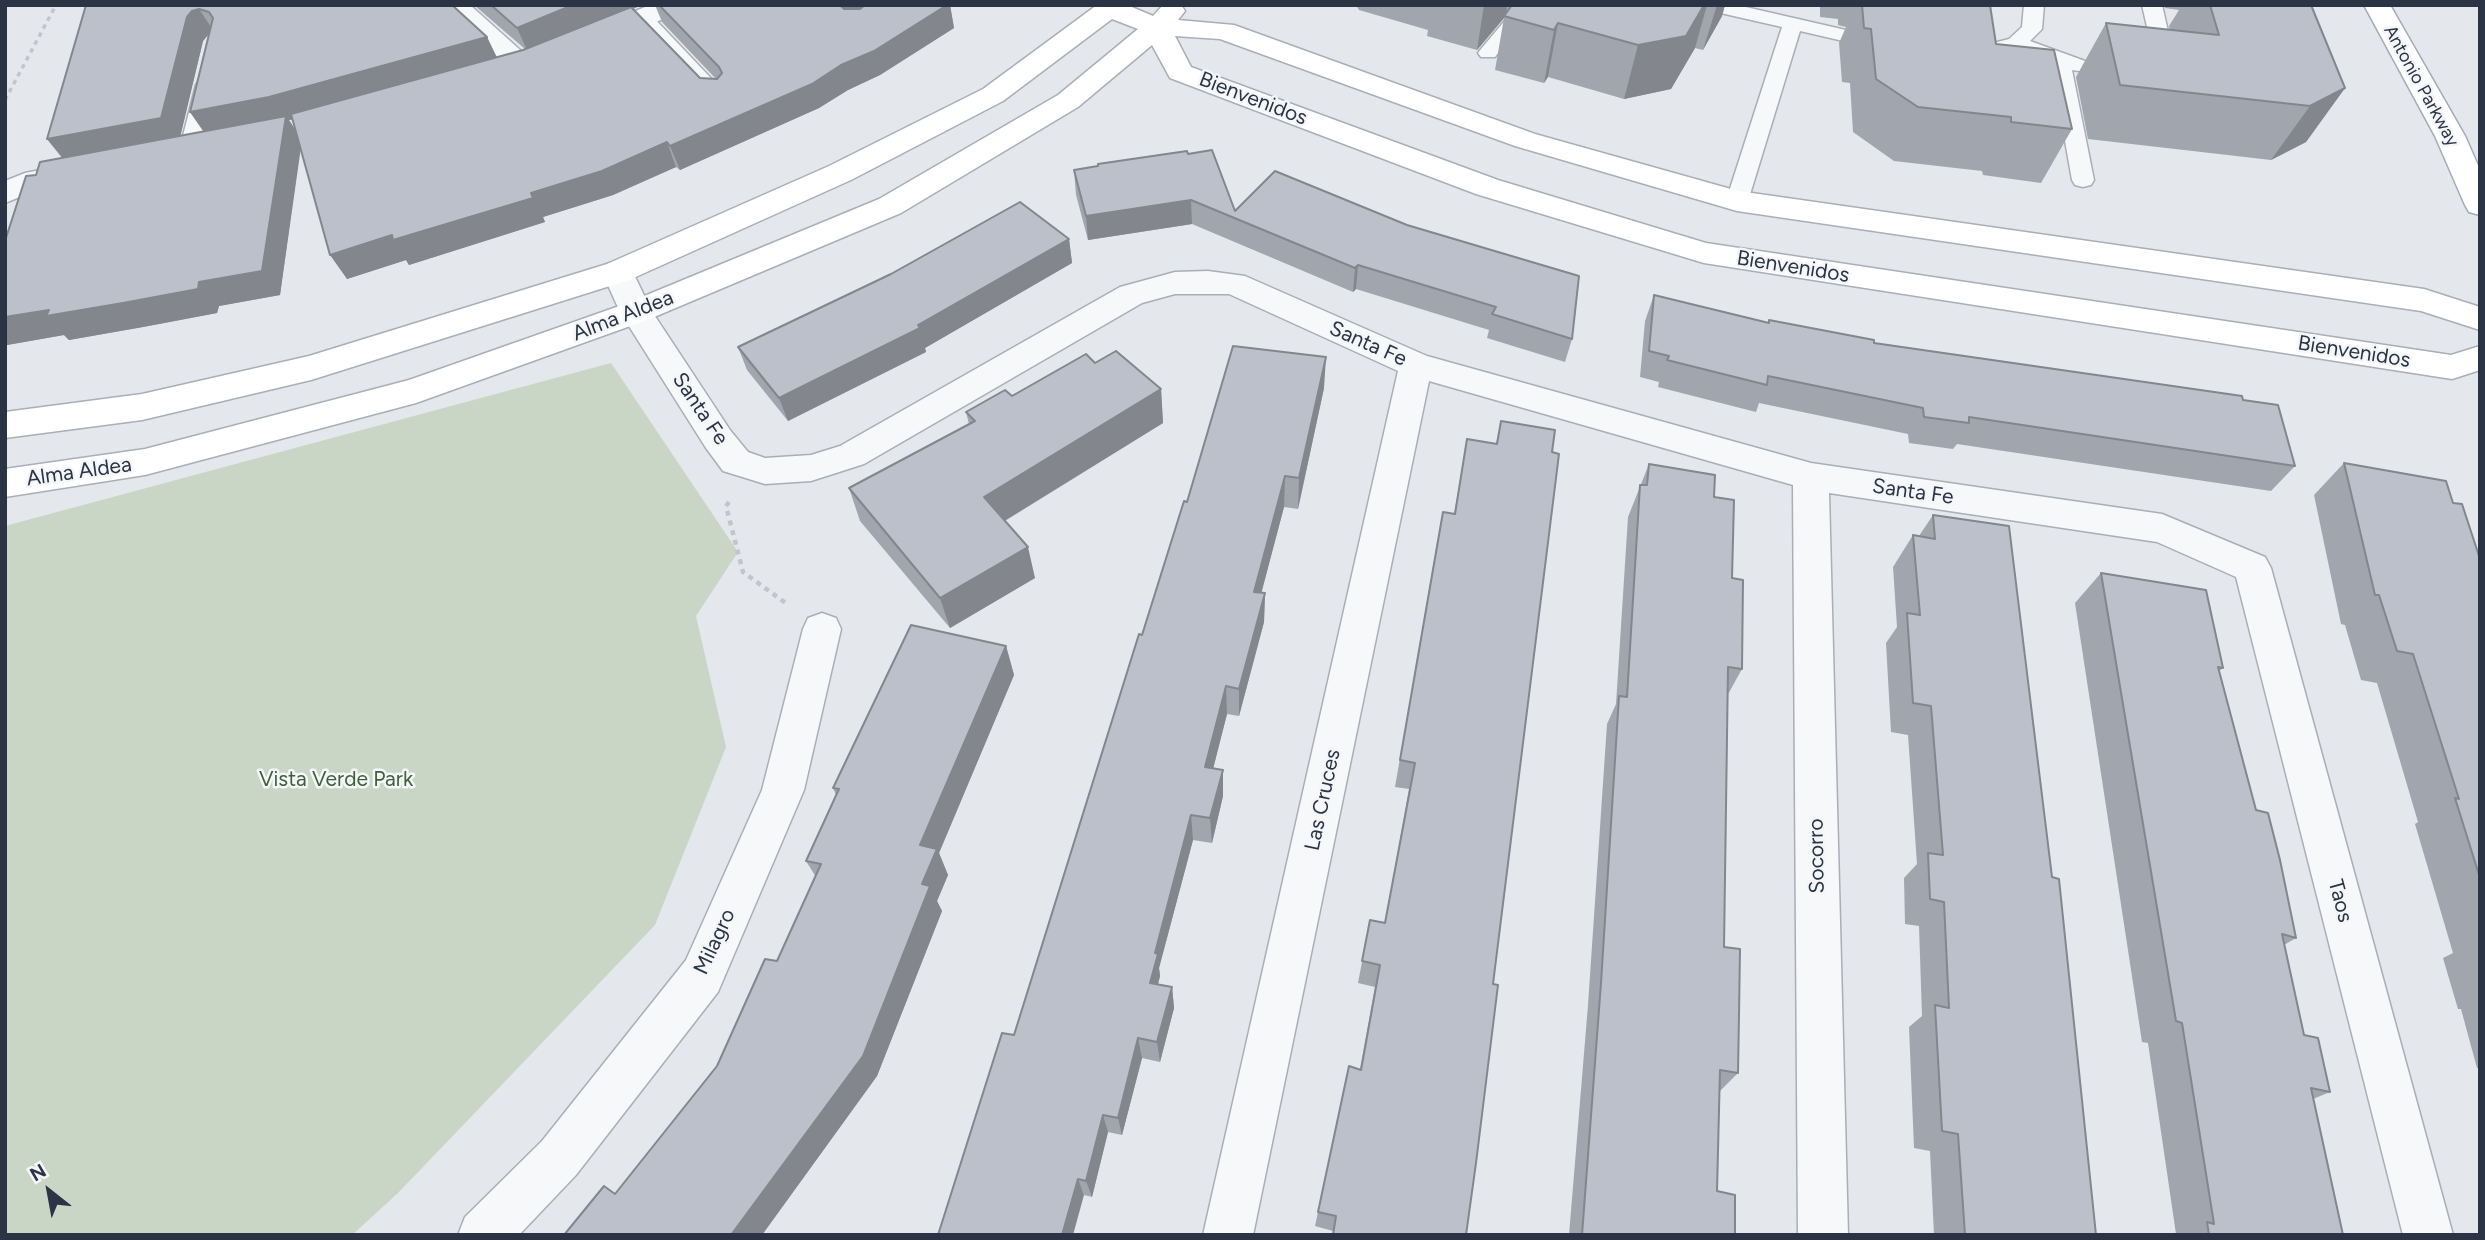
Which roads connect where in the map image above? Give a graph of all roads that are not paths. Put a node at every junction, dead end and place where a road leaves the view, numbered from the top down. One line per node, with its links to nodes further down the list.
1 (454, 5): 10 (street)
2 (673, 5): 10 (street)
3 (1528, 5): 16 (lane)
4 (1710, 5): 12 (lane)
5 (2034, 5): 13 (lane)
6 (2377, 5): 25 (street, Antonio Parkway)
7 (1112, 7): 9 (street); 26 (street, Alma Aldea)
8 (2153, 10): 11 (lane); 17 (lane)
9 (1167, 16): 24 (street); 27 (street, Alma Aldea); 29 (street, Bienvenidos)
10 (644, 19): 19 (lane)
11 (2181, 19)
12 (1793, 24): 14 (lane); 24 (lane)
13 (2016, 43): 15 (lane); 17 (lane)
14 (1903, 45)
15 (1956, 50)
16 (1488, 52)
17 (2060, 59): 22 (lane)
18 (210, 69): 20 (lane)
19 (718, 97)
20 (189, 151)
21 (96, 168): 23 (street)
22 (2083, 180)
23 (5, 193)
24 (1737, 201): 28 (street)
25 (2480, 205)
26 (618, 272): 27 (street, Santa Fe); 31 (street, Alma Aldea)
27 (636, 312): 30 (street, Santa Fe); 33 (street, Alma Aldea)
28 (2480, 320)
29 (2480, 358)
30 (1416, 365): 32 (street, Santa Fe); 37 (street, Las Cruces)
31 (5, 425)
32 (1811, 477): 34 (street, Santa Fe); 38 (street, Socorro)
33 (5, 483)
34 (2252, 568): 39 (street, Taos)
35 (822, 629): 36 (street, Milagro)
36 (483, 1235)
37 (1228, 1235)
38 (1823, 1235)
39 (2428, 1235)

